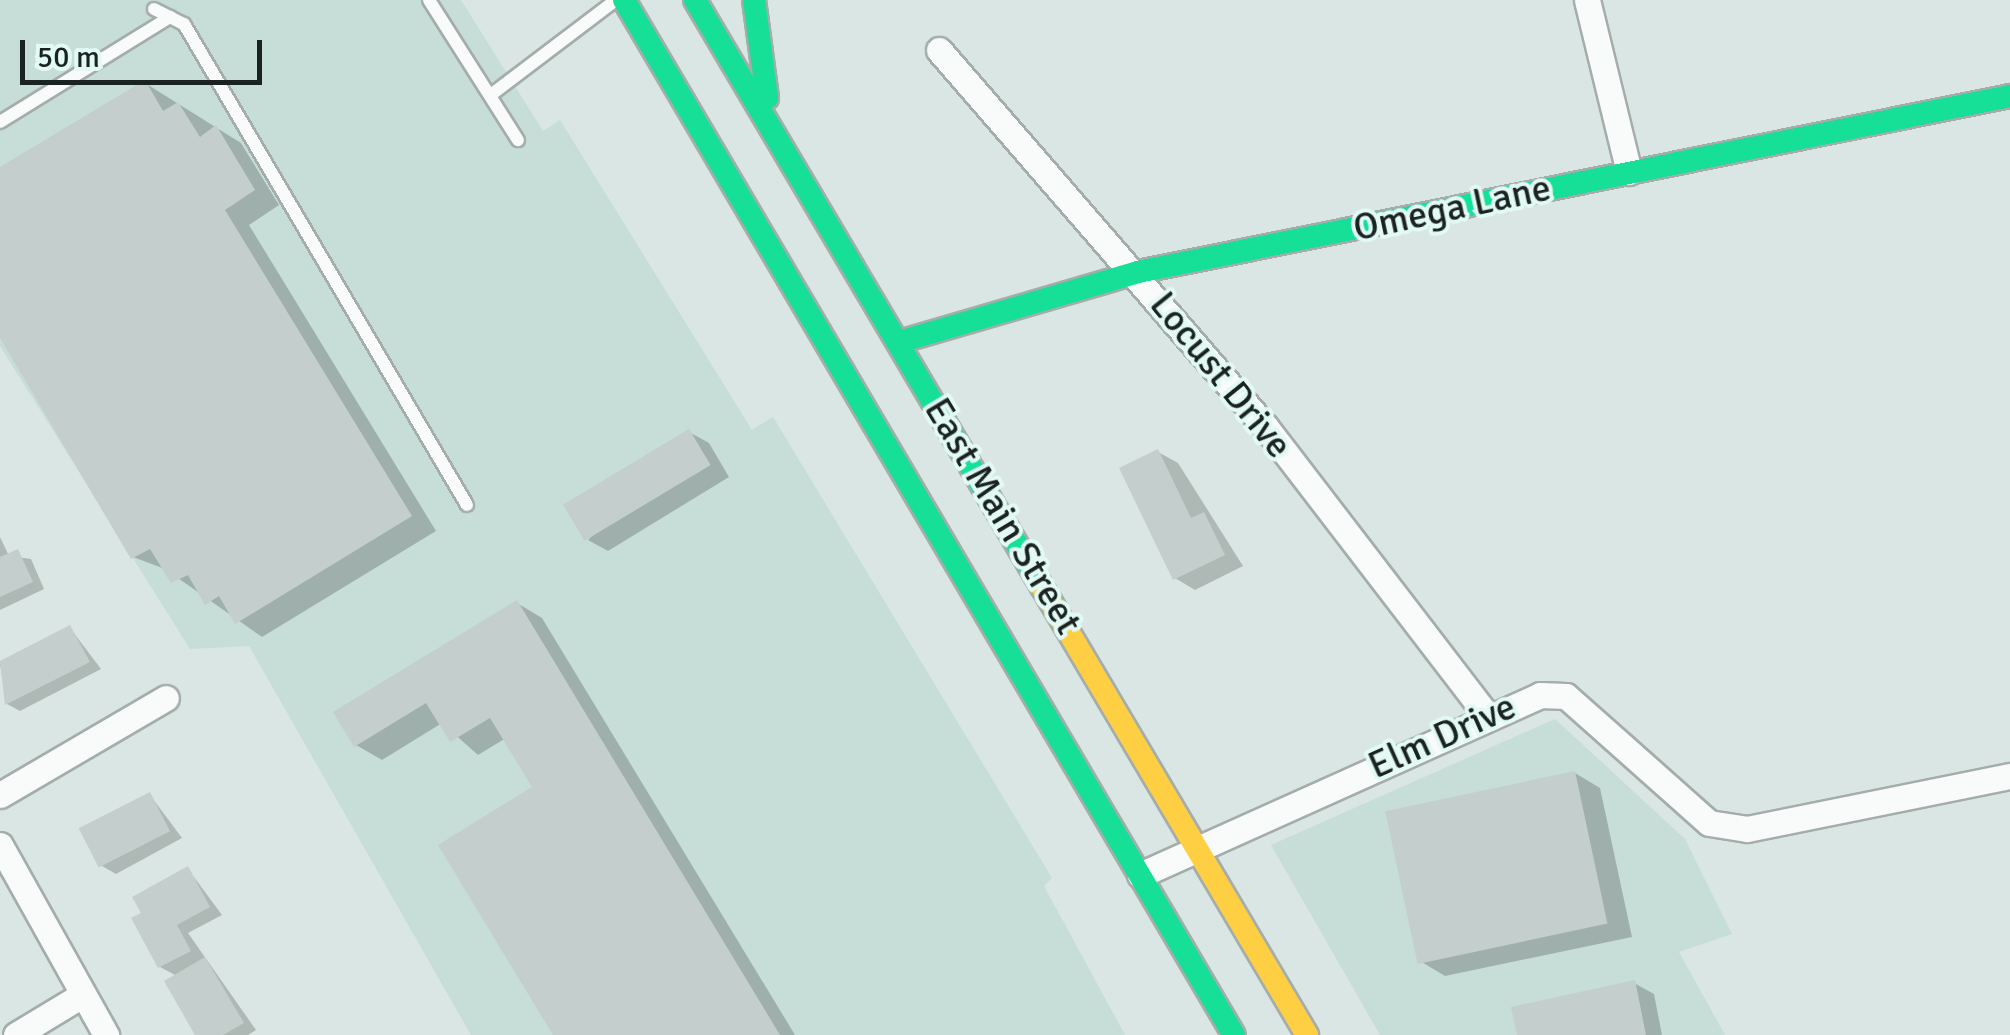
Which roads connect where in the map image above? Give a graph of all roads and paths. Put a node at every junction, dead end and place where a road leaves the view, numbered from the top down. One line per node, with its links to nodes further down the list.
1 (429, 0): 9 (lane)
2 (620, 0): 9 (lane); 24 (main road, East Main Street)
3 (695, 0): 12 (main road, East Main Street)
4 (754, 0): 12 (main road)
5 (1587, 0): 14 (street)
6 (154, 10): 7 (lane)
7 (170, 17): 11 (lane); 17 (lane)
8 (939, 50): 15 (street, Locust Drive)
9 (492, 94): 13 (lane)
10 (2010, 96): 14 (main road, Omega Lane)
11 (0, 122)
12 (775, 132): 16 (main road, East Main Street)
13 (518, 140)
14 (1629, 172): 15 (main road, Omega Lane)
15 (1138, 272): 16 (main road, Omega Lane); 19 (street, Locust Drive)
16 (899, 342): 23 (main road, East Main Street)
17 (467, 505)
18 (166, 698): 21 (street)
19 (1485, 714): 20 (street, Elm Drive); 23 (street, Elm Drive)
20 (2010, 776)
21 (0, 795)
22 (0, 845): 25 (street)
23 (1198, 848): 24 (street, Elm Drive); 29 (main road, East Main Street)
24 (1140, 875): 28 (main road, East Main Street)
25 (82, 996): 26 (street); 27 (street)
26 (16, 1035)
27 (106, 1035)
28 (1234, 1035)
29 (1307, 1035)

